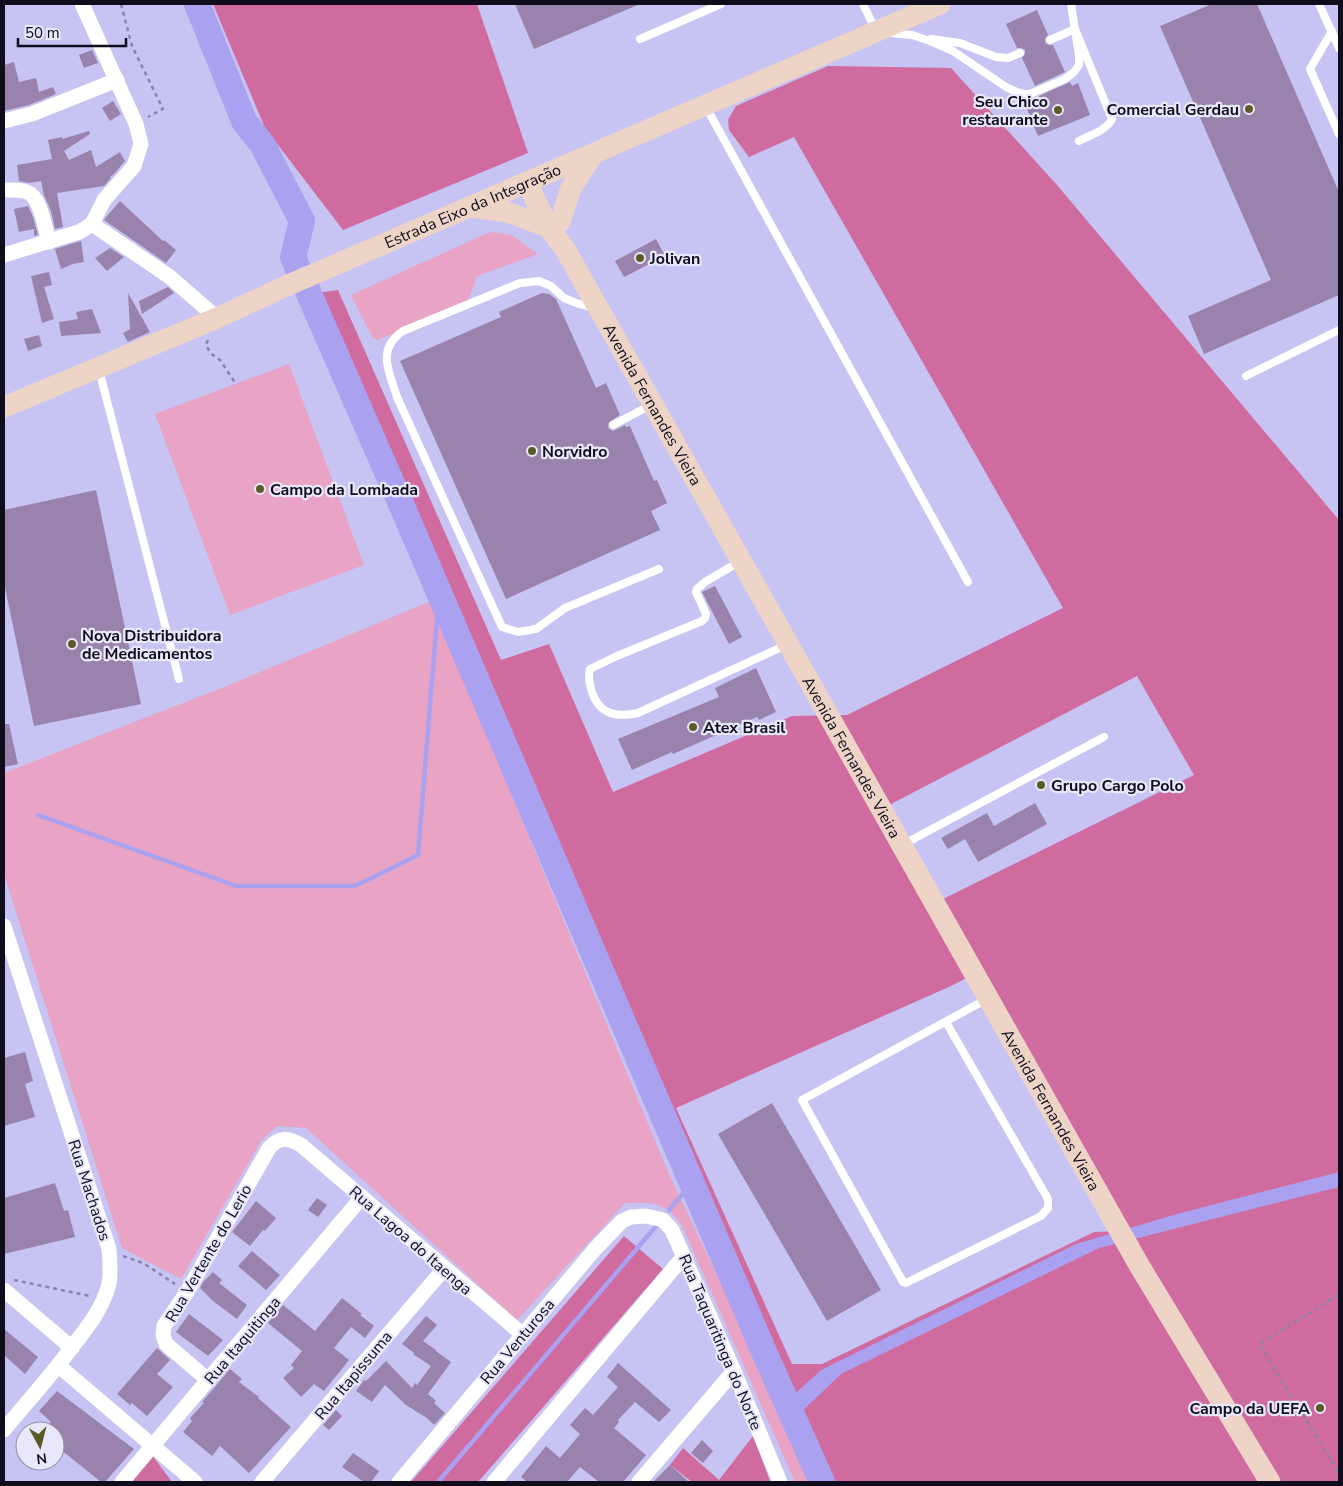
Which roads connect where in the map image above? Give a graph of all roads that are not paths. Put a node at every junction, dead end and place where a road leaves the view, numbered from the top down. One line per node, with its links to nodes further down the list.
1 (82, 4): 16 (street)
2 (722, 4): 12 (lane)
3 (863, 4): 10 (lane)
4 (940, 4): 7 (main road, Estrada Eixo da Integração)
5 (1071, 4): 8 (lane)
6 (1319, 4): 9 (lane)
7 (915, 9): 10 (main road, Estrada Eixo da Integração)
8 (1075, 29): 11 (lane); 13 (lane); 20 (lane)
9 (1332, 31): 14 (lane); 19 (lane)
10 (876, 32): 11 (lane); 17 (main road, Estrada Eixo da Integração)
11 (912, 36): 15 (lane)
12 (640, 39)
13 (1050, 40)
14 (1339, 48)
15 (1020, 53)
16 (117, 80): 18 (street); 25 (street)
17 (705, 105): 21 (main road, Estrada Eixo da Integração); 39 (lane)
18 (4, 121)
19 (1339, 134)
20 (1078, 141)
21 (593, 154): 22 (main road, Estrada Eixo da Integração); 26 (main road)
22 (533, 179): 24 (main road, Estrada Eixo da Integração); 26 (main road, Avenida Fernandes Vieira)
23 (4, 190): 27 (street)
24 (471, 207): 26 (main road); 30 (main road, Estrada Eixo da Integração)
25 (92, 224): 27 (street); 30 (street)
26 (554, 224): 29 (main road, Avenida Fernandes Vieira)
27 (49, 242): 28 (street)
28 (4, 256)
29 (598, 307): 34 (main road, Avenida Fernandes Vieira); 38 (lane)
30 (217, 318): 32 (main road, Estrada Eixo da Integração)
31 (1339, 330): 33 (lane)
32 (98, 368): 35 (main road, Estrada Eixo da Integração); 41 (lane)
33 (1246, 376)
34 (653, 404): 36 (lane); 37 (main road, Avenida Fernandes Vieira)
35 (4, 407)
36 (613, 425)
37 (741, 561): 40 (main road, Avenida Fernandes Vieira); 40 (lane)
38 (659, 568)
39 (968, 582)
40 (788, 644): 43 (main road, Avenida Fernandes Vieira)
41 (180, 679)
42 (1104, 737): 43 (lane)
43 (902, 845): 45 (main road, Avenida Fernandes Vieira)
44 (4, 926): 54 (street, Rua Machados)
45 (989, 998): 46 (lane); 67 (main road, Avenida Fernandes Vieira)
46 (946, 1022): 46 (lane)
47 (301, 1145): 48 (street, Rua Lagoa do Itaenga); 57 (street, Rua Vertente do Lerio)
48 (362, 1197): 51 (street, Rua Lagoa do Itaenga); 57 (street, Rua Itaquitinga)
49 (646, 1216): 50 (street, Rua Taquaritinga do Norte); 53 (street, Rua Venturosa)
50 (684, 1256): 56 (street, Rua Taquaritinga do Norte); 64 (street)
51 (444, 1269): 53 (street, Rua Lagoa do Itaenga); 62 (street, Rua Itapissuma)
52 (8, 1284): 54 (street)
53 (522, 1334): 63 (street, Rua Venturosa)
54 (72, 1348): 55 (street, Rua Machados)
55 (58, 1366): 58 (street, Rua Machados); 59 (street)
56 (734, 1370): 65 (street); 66 (street, Rua Taquaritinga do Norte)
57 (208, 1380): 59 (street, Rua Itaquitinga)
58 (4, 1430)
59 (152, 1446): 60 (street, Rua Itaquitinga); 61 (street)
60 (122, 1482)
61 (195, 1482)
62 (262, 1482)
63 (398, 1482)
64 (494, 1482)
65 (639, 1482)
66 (780, 1482)
67 (1270, 1482)

